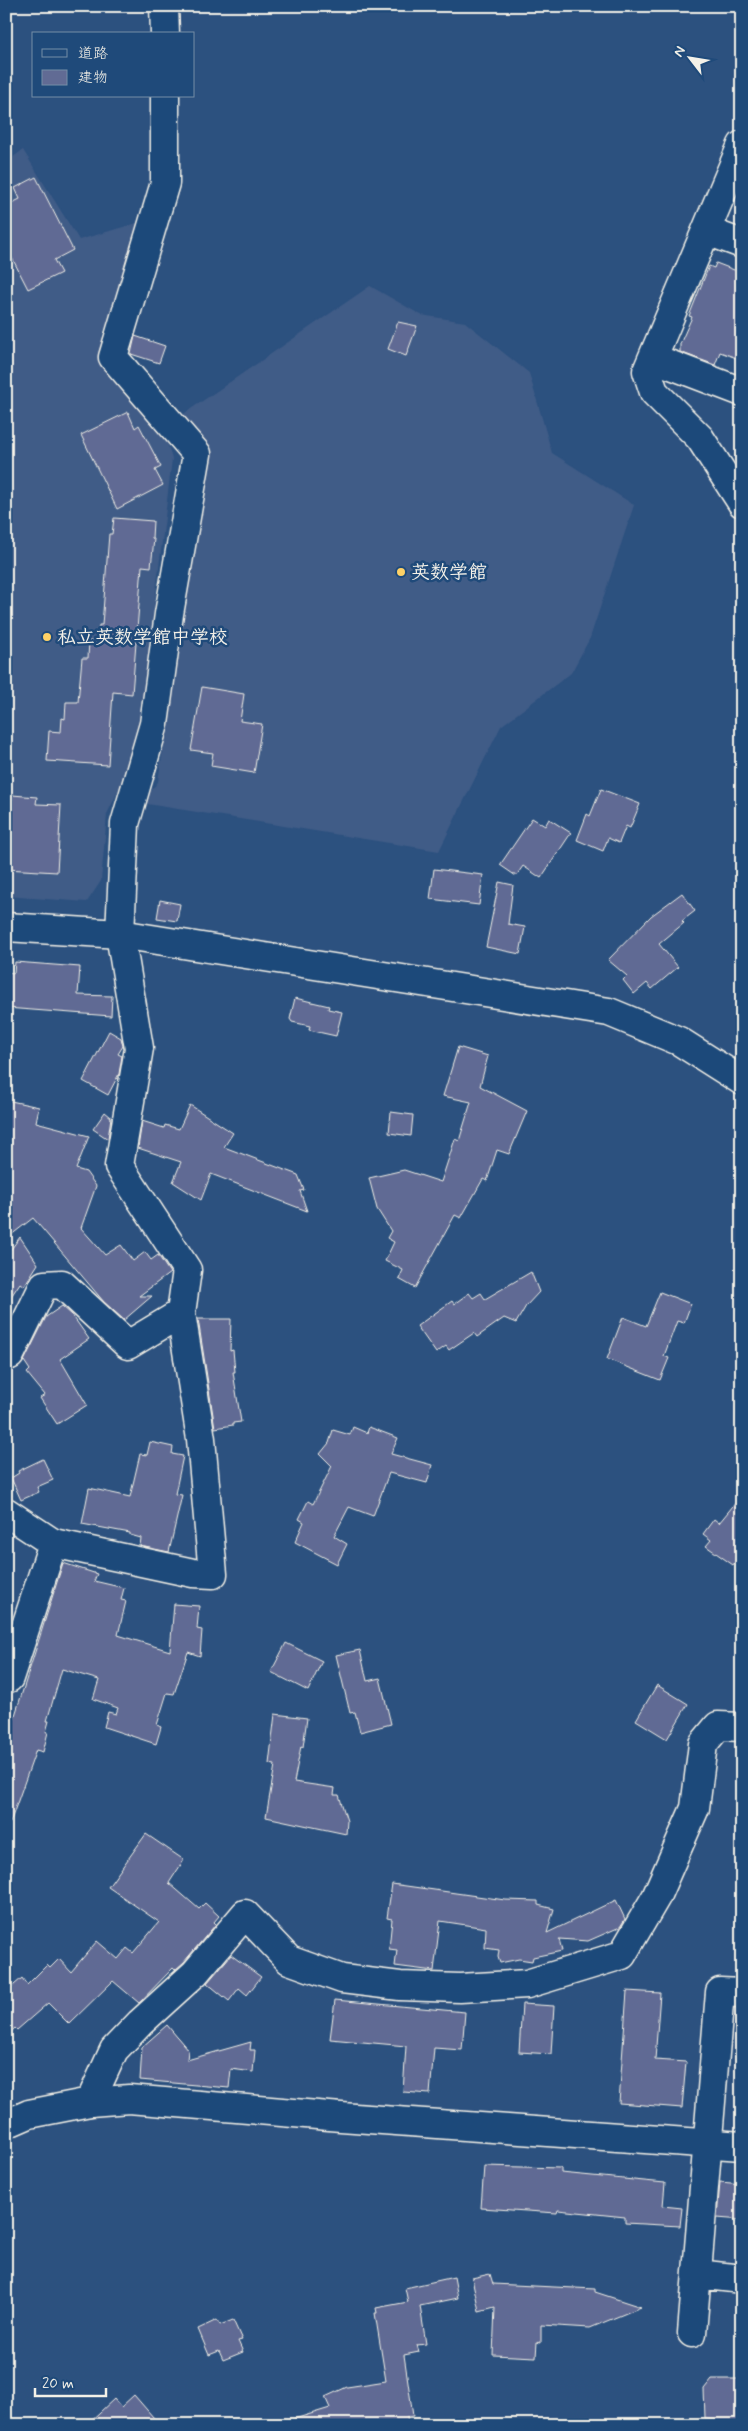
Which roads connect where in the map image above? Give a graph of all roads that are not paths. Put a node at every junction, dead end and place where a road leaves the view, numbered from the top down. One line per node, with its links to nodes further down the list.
1 (164, 6): 2 (street)
2 (164, 32)
3 (165, 98): 11 (street)
4 (742, 145): 5 (street)
5 (708, 231): 6 (street); 7 (street)
6 (742, 244)
7 (653, 358): 8 (street); 9 (street)
8 (742, 392)
9 (742, 503)
10 (6, 927): 11 (street)
11 (120, 934): 12 (street); 13 (street)
12 (742, 1081)
13 (182, 1312): 14 (street); 16 (street)
14 (10, 1355)
15 (6, 1512): 16 (street)
16 (53, 1543): 17 (street)
17 (8, 1678)
18 (742, 1727): 20 (street)
19 (742, 1993): 22 (street)
20 (90, 2102): 21 (street); 22 (street)
21 (6, 2124)
22 (708, 2143): 23 (street); 24 (street)
23 (742, 2146)
24 (697, 2274): 25 (street); 26 (street)
25 (742, 2278)
26 (692, 2333)

